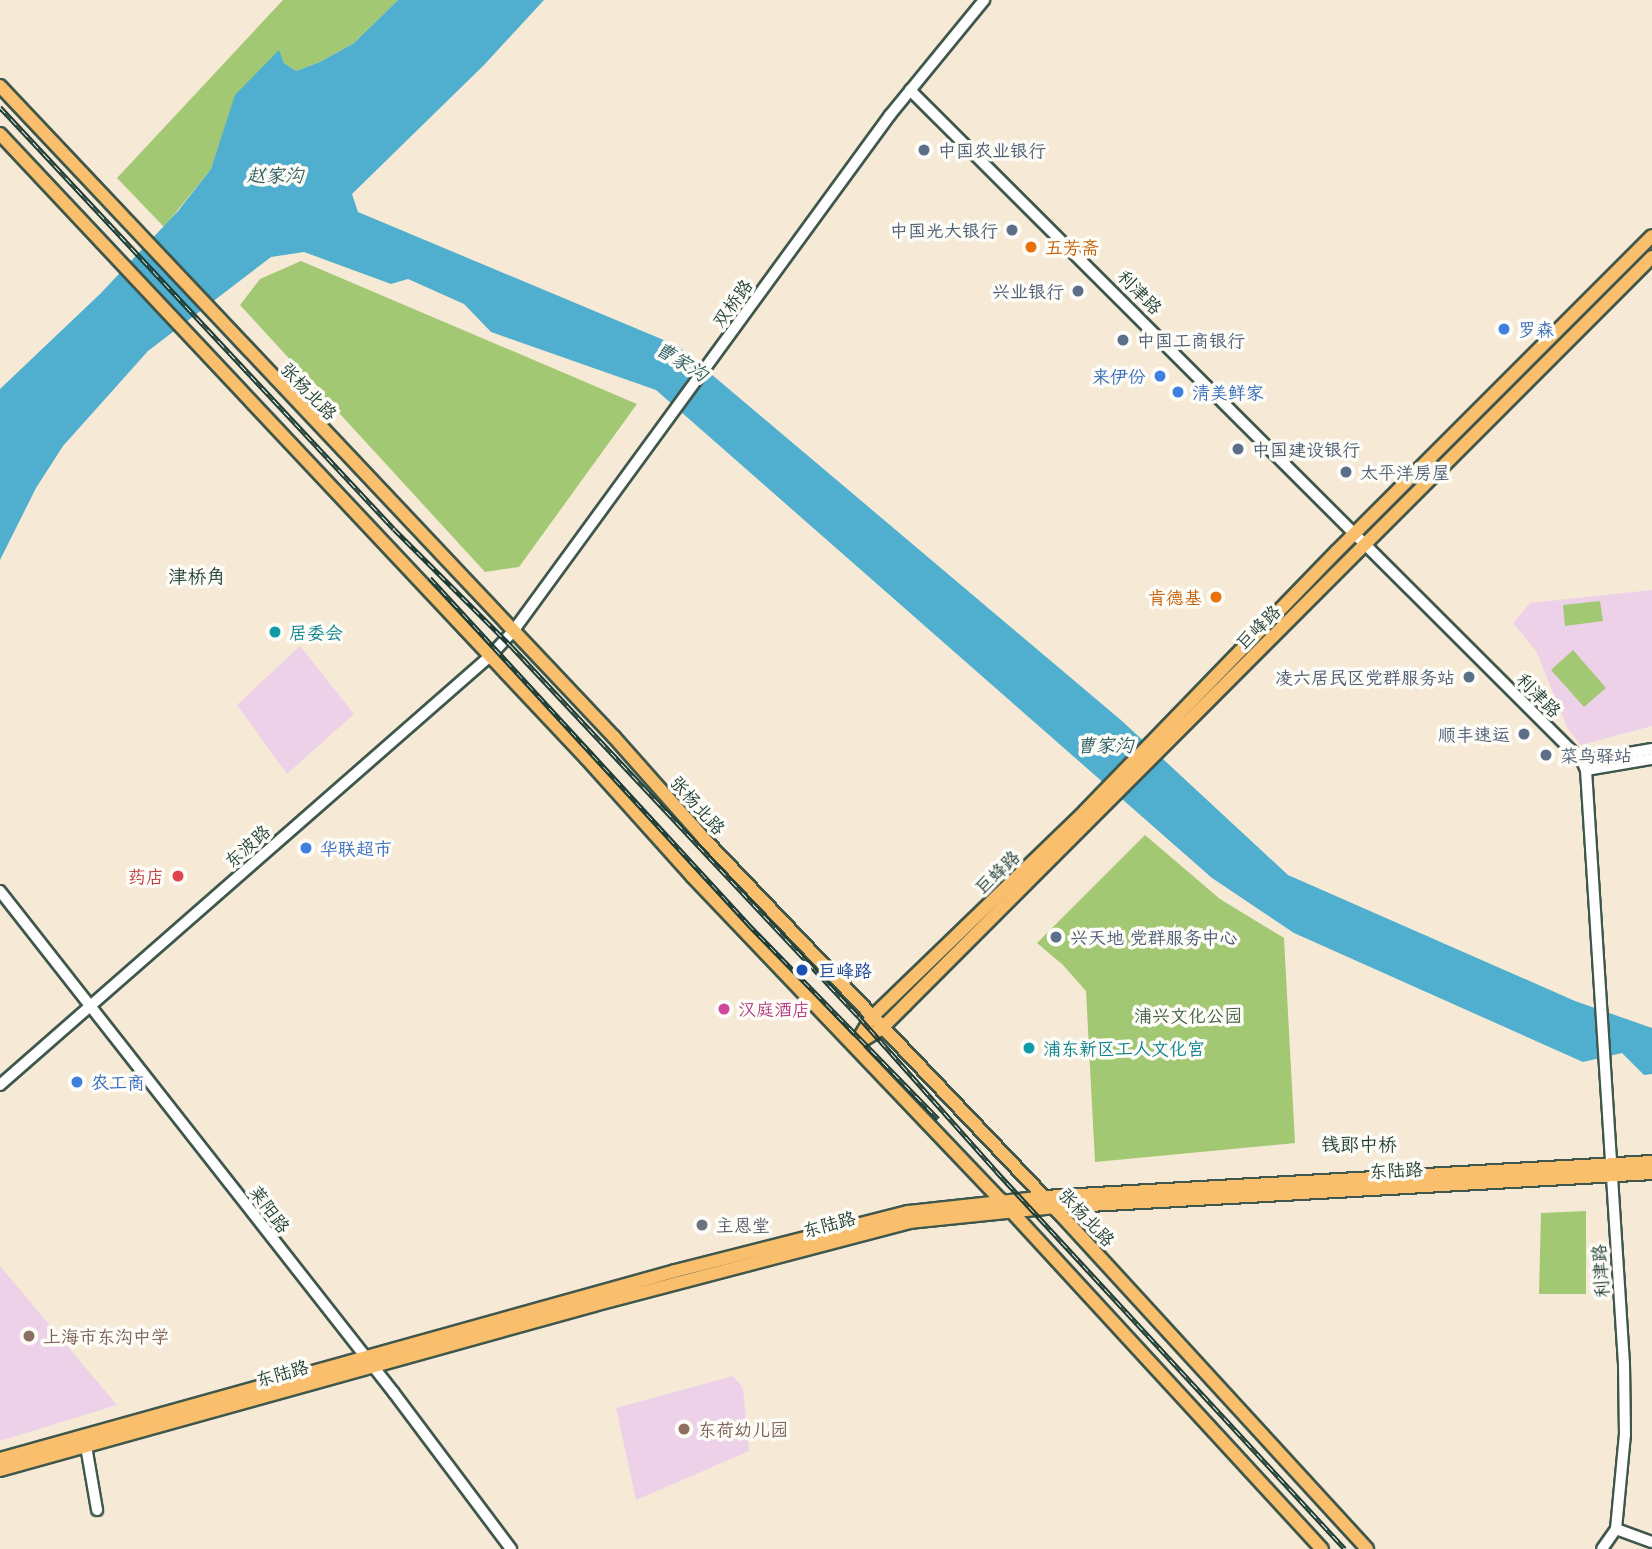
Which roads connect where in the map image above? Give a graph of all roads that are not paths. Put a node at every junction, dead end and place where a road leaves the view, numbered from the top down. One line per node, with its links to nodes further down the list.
1 (984, 0): 3 (street, 双桥路)
2 (0, 86): 9 (main road, 张杨北路)
3 (910, 90): 7 (street, 利津路); 9 (street, 双桥路)
4 (0, 134): 10 (main road)
5 (1652, 236): 7 (main road, 巨峰路)
6 (1652, 257): 8 (main road, 巨峰路)
7 (1354, 533): 8 (street, 利津路); 11 (main road, 巨峰路)
8 (1365, 544): 11 (main road, 巨峰路); 14 (street, 利津路)
9 (514, 631): 10 (street, 东波路); 18 (main road, 张杨北路)
10 (489, 656): 17 (street, 东波路); 20 (main road)
11 (1172, 730): 15 (main road, 巨峰路)
12 (1652, 749): 14 (street)
13 (1652, 759): 14 (street)
14 (1584, 765): 23 (street, 利津路)
15 (1088, 815): 18 (main road, 巨蜂路); 19 (main road, 巨峰路)
16 (0, 891): 17 (street, 莱阳路)
17 (90, 1006): 21 (street, 东波路); 29 (street, 莱阳路)
18 (872, 1017): 19 (main road, 张杨北路); 20 (main road, 巨蜂路)
19 (882, 1028): 20 (main road, 巨峰路); 25 (main road, 张杨北路)
20 (855, 1045): 26 (main road)
21 (0, 1085)
22 (1652, 1162): 23 (main road, 东陆路)
23 (1611, 1170): 24 (main road, 东陆路); 25 (main road, 东陆路); 27 (main road, 东陆路); 34 (street, 利津路)
24 (1652, 1172)
25 (1045, 1197): 26 (main road, 东陆路); 27 (main road, 张杨北路)
26 (1001, 1200): 28 (main road); 29 (main road, 东陆路)
27 (1054, 1207): 28 (main road, 东陆路); 38 (main road, 张杨北路)
28 (1010, 1210): 29 (main road, 东陆路); 37 (main road)
29 (369, 1362): 30 (main road, 东陆路); 31 (main road, 东陆路); 36 (street, 莱阳路)
30 (86, 1446): 32 (main road, 东陆路); 33 (street)
31 (0, 1459)
32 (0, 1470)
33 (97, 1510)
34 (1616, 1529): 35 (street); 39 (street, 利津路)
35 (1652, 1542)
36 (511, 1549)
37 (1322, 1549)
38 (1367, 1549)
39 (1602, 1549)

